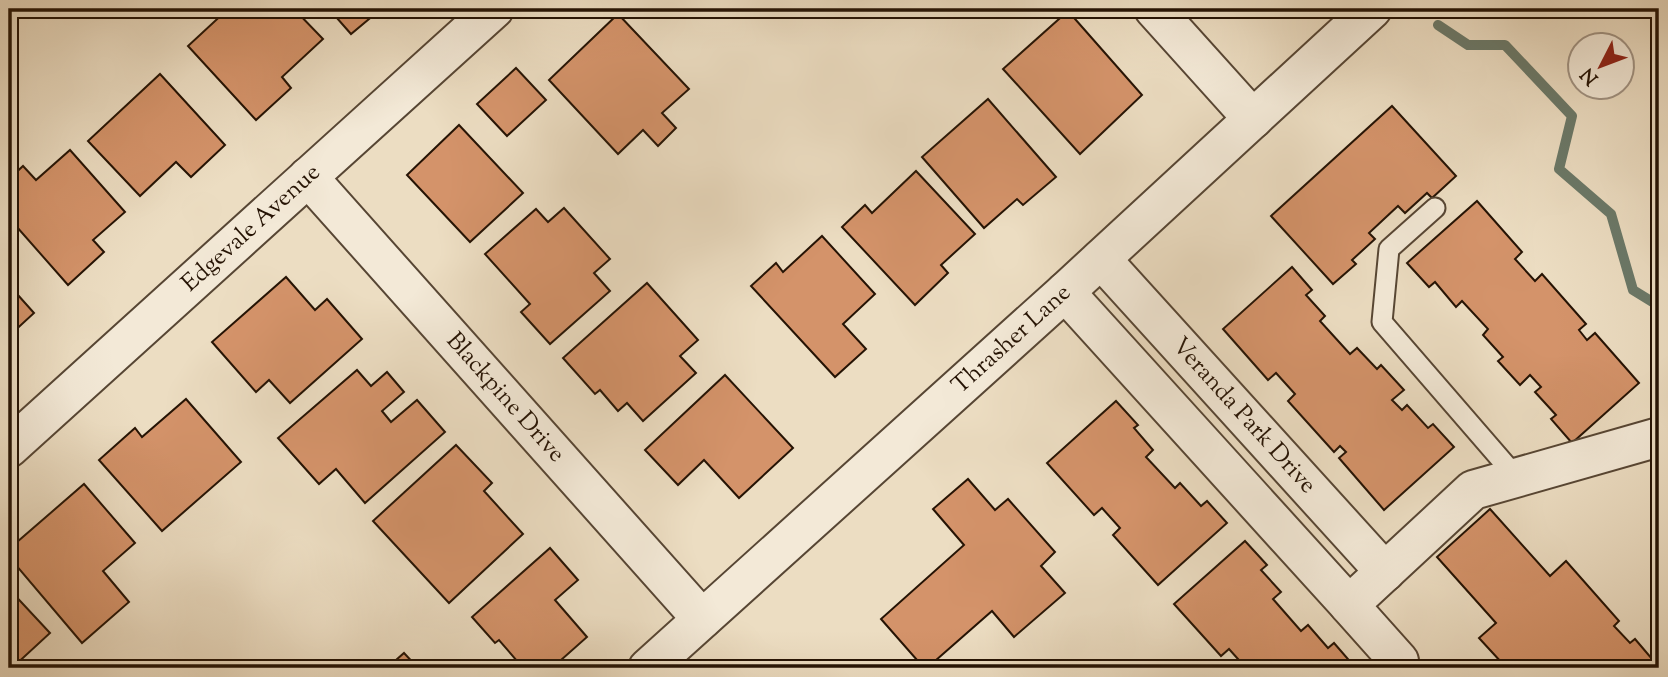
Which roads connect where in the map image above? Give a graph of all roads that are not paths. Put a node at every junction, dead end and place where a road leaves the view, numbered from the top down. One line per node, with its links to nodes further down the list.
1 (494, 9): 5 (street, Edgevale Avenue)
2 (1154, 9): 4 (street)
3 (1372, 9): 4 (street, Thrasher Lane)
4 (1253, 119): 7 (street, Thrasher Lane)
5 (308, 177): 10 (street, Edgevale Avenue); 14 (street, Blackpine Drive)
6 (1436, 208): 11 (lane)
7 (1101, 260): 8 (street, Thrasher Lane); 12 (street, Veranda Park Drive)
8 (1066, 292): 13 (street, Veranda Park Drive); 14 (street, Thrasher Lane)
9 (1659, 437): 11 (street)
10 (9, 448)
11 (1517, 478): 12 (street)
12 (1385, 572): 13 (street)
13 (1349, 605): 16 (street, Veranda Park Drive)
14 (702, 619): 15 (street, Thrasher Lane)
15 (648, 668)
16 (1391, 668)

